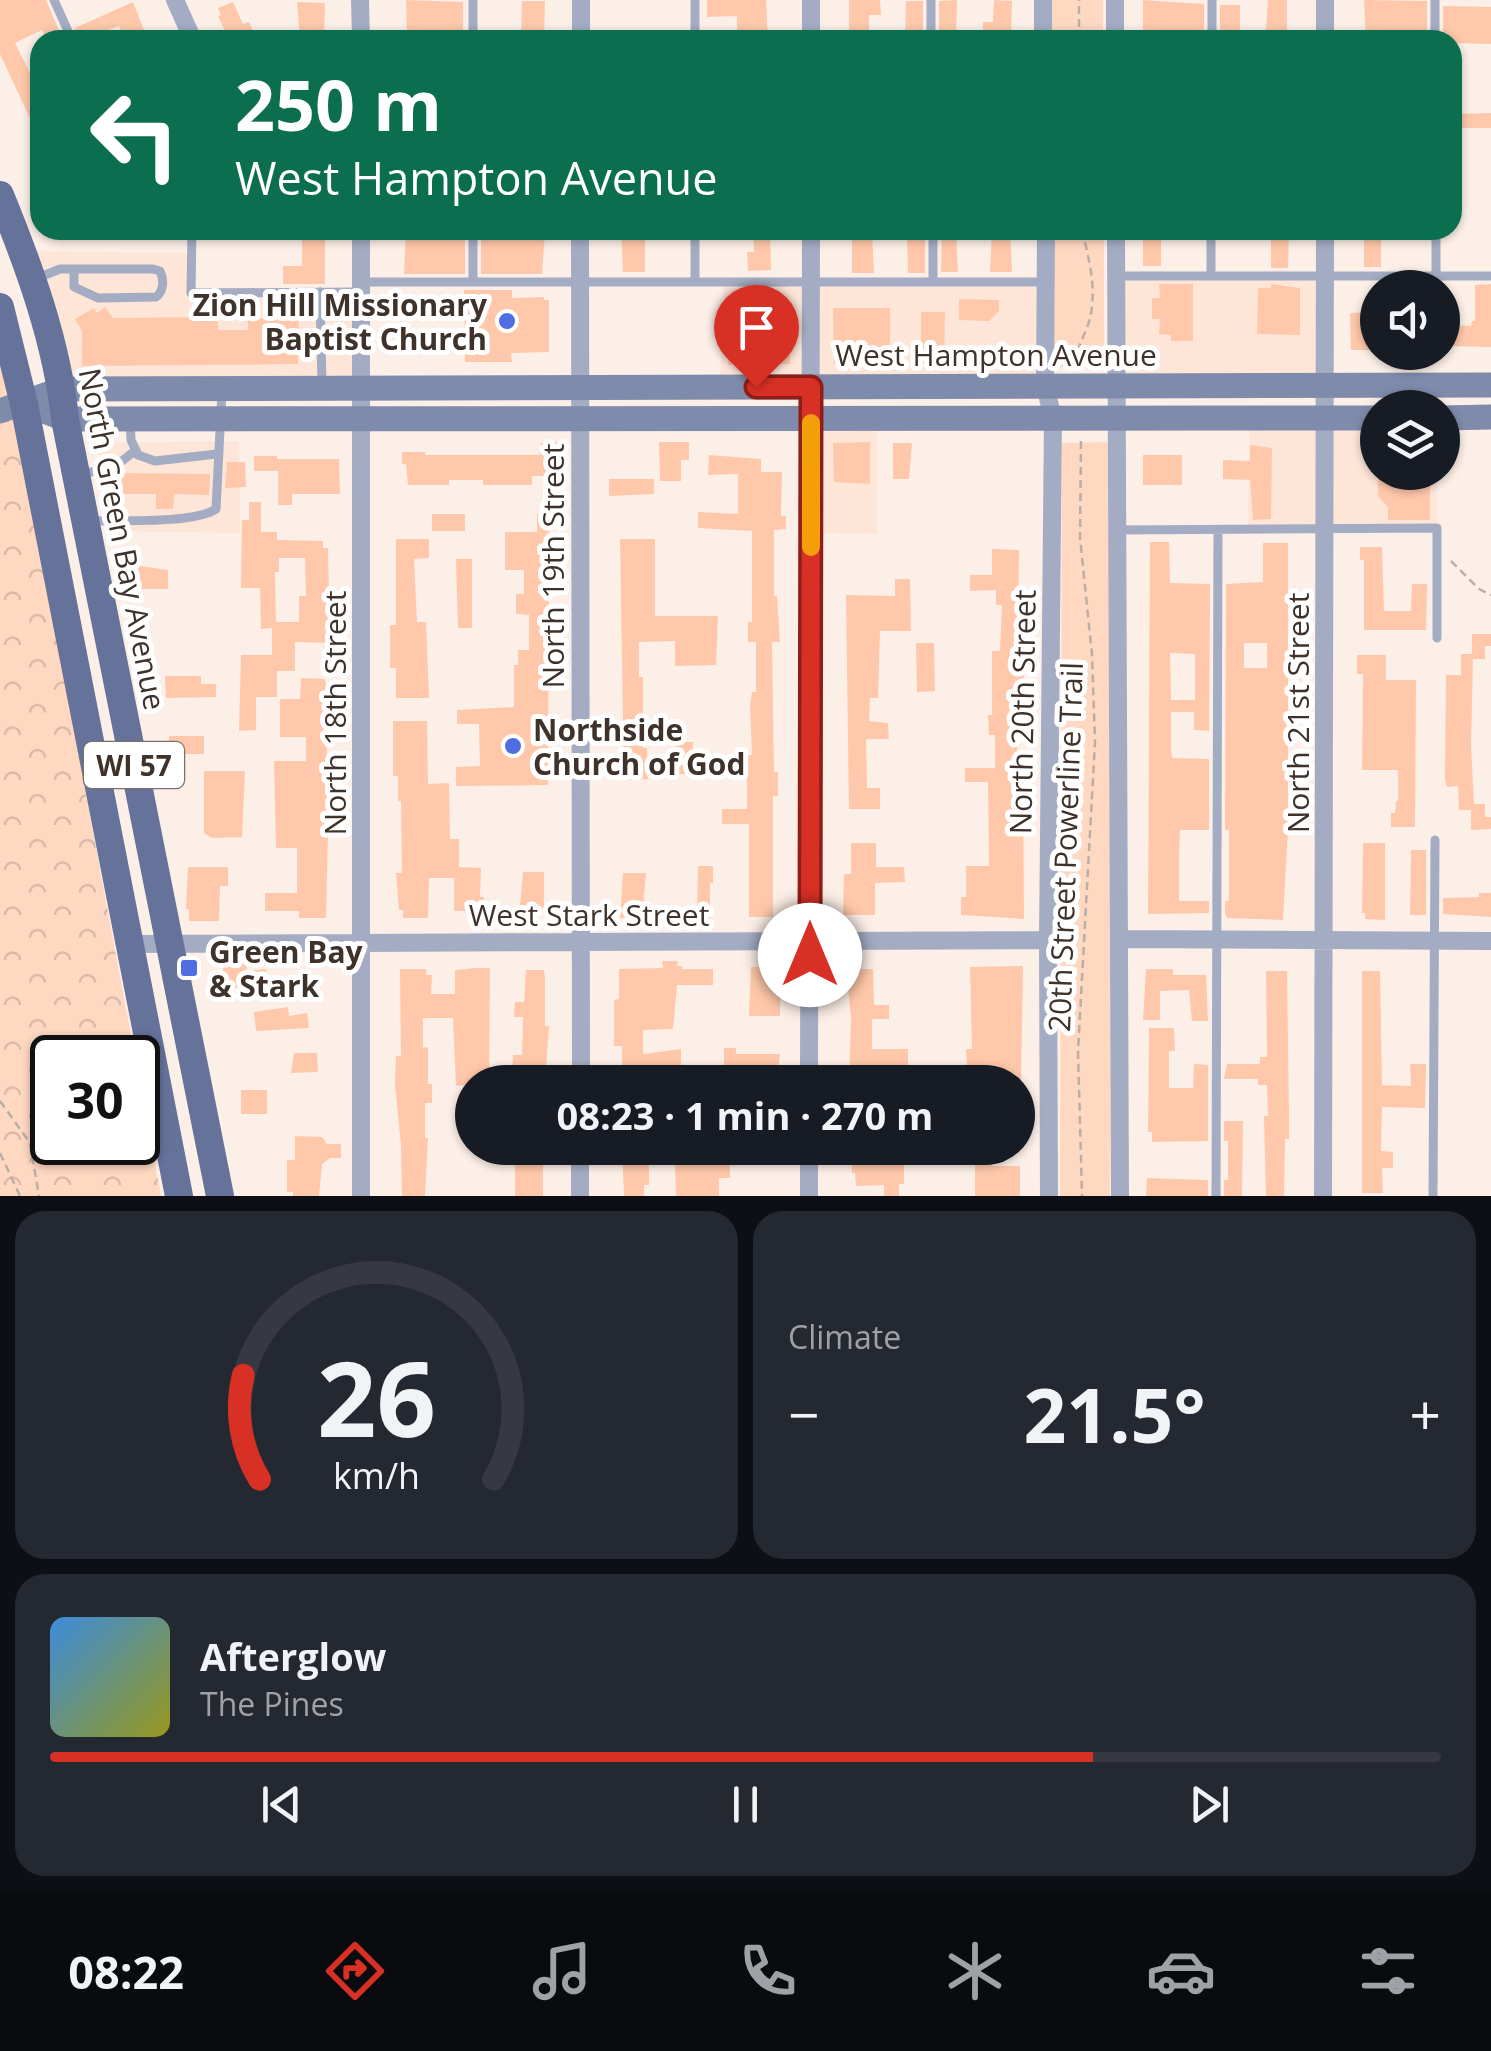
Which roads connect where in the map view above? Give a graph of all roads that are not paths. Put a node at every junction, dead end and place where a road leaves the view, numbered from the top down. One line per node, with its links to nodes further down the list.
1 (54, 0): 14 (lane)
2 (175, 0): 15 (street)
3 (360, 0): 16 (street)
4 (473, 0): 17 (lane)
5 (581, 0): 18 (street)
6 (694, 0): 19 (lane)
7 (811, 0): 20 (street)
8 (931, 0): 21 (lane)
9 (1043, 0): 22 (street)
10 (1114, 0): 23 (street)
11 (1212, 0): 24 (lane)
12 (1325, 0): 25 (street)
13 (1435, 0): 26 (lane)
14 (68, 30)
15 (188, 30)
16 (360, 30)
17 (473, 30)
18 (581, 30)
19 (694, 30)
20 (811, 30)
21 (932, 30)
22 (1044, 30)
23 (1115, 30)
24 (1212, 30)
25 (1325, 30)
26 (1435, 30)
27 (3, 209): 48 (main road, North Green Bay Avenue / WI 57)
28 (192, 240): 56 (lane)
29 (361, 240): 55 (street, North 18th Street)
30 (473, 240): 49 (lane)
31 (580, 240): 50 (street, North 19th Street)
32 (695, 240): 51 (lane)
33 (811, 240): 52 (street)
34 (933, 240): 53 (lane)
35 (1046, 240): 54 (street, North 20th Street)
36 (1116, 240): 42 (street)
37 (1211, 240): 43 (lane)
38 (1325, 240): 44 (street, North 21st Street)
39 (1436, 240): 41 (lane)
40 (74, 270): 40 (lane); 48 (lane)
41 (1436, 270)
42 (1117, 276): 43 (lane); 60 (street)
43 (1211, 276): 44 (lane)
44 (1325, 276): 45 (lane); 61 (street, North 21st Street)
45 (1360, 276)
46 (1460, 276): 47 (lane)
47 (1491, 276)
48 (32, 280): 67 (main road, North Green Bay Avenue / WI 57)
49 (473, 282): 50 (lane); 55 (lane)
50 (580, 282): 51 (lane); 66 (street, North 19th Street)
51 (695, 282): 52 (lane)
52 (811, 282): 53 (lane); 62 (street)
53 (934, 282): 54 (lane)
54 (1046, 282): 59 (street, North 20th Street)
55 (361, 287): 56 (lane); 65 (street, North 18th Street)
56 (320, 292): 64 (lane)
57 (0, 307): 68 (main road, WI 57)
58 (1491, 385): 61 (main road, West Hampton Avenue)
59 (1045, 386): 60 (main road, West Hampton Avenue); 62 (main road, West Hampton Avenue); 69 (street, North 20th Street)
60 (1118, 386): 61 (main road, West Hampton Avenue); 70 (street)
61 (1325, 386): 71 (street, North 21st Street)
62 (811, 387): 66 (main road, West Hampton Avenue); 80 (street)
63 (222, 388): 64 (main road, West Hampton Avenue); 67 (main road, West Hampton Avenue); 77 (lane)
64 (322, 388): 65 (main road, West Hampton Avenue)
65 (362, 388): 66 (main road, West Hampton Avenue); 78 (street, North 18th Street)
66 (579, 388): 79 (street, North 19th Street)
67 (62, 389): 68 (main road, West Hampton Avenue); 75 (main road, North Green Bay Avenue / WI 57)
68 (12, 407): 75 (main road); 90 (main road, WI 57)
69 (1053, 418): 70 (main road); 80 (main road); 94 (street, North 20th Street)
70 (1118, 418): 71 (main road); 86 (street)
71 (1325, 418): 72 (main road); 88 (street, North 21st Street)
72 (1360, 418)
73 (1460, 418): 74 (main road)
74 (1491, 418)
75 (66, 419): 76 (main road); 83 (main road, North Green Bay Avenue / WI 57)
76 (130, 419): 77 (main road); 81 (lane)
77 (219, 419): 78 (main road); 82 (lane)
78 (364, 419): 79 (main road); 101 (street, North 18th Street)
79 (579, 419): 80 (main road); 97 (street, North 19th Street)
80 (811, 419): 98 (street)
81 (136, 450): 82 (lane); 83 (lane)
82 (218, 454): 84 (lane)
83 (90, 473): 84 (lane); 85 (main road, North Green Bay Avenue / WI 57)
84 (118, 520): 85 (lane)
85 (86, 521): 89 (main road, North Green Bay Avenue / WI 57)
86 (1118, 530): 87 (lane); 93 (street)
87 (1218, 530): 88 (lane); 95 (lane)
88 (1325, 531): 91 (lane); 102 (street, North 21st Street)
89 (99, 588): 90 (lane); 100 (main road, North Green Bay Avenue / WI 57)
90 (62, 594): 103 (main road, WI 57)
91 (1437, 638)
92 (1435, 840): 99 (lane)
93 (1120, 939): 95 (street); 114 (street)
94 (1048, 940): 98 (street, West Stark Street); 113 (street, North 20th Street)
95 (1216, 940): 102 (street); 115 (lane)
96 (1491, 940): 99 (street)
97 (581, 941): 98 (street, West Stark Street); 101 (street, West Stark Street); 104 (street, North 19th Street)
98 (810, 941): 105 (street)
99 (1434, 941): 102 (street); 117 (lane)
100 (169, 942): 101 (street, West Stark Street); 103 (street, West Stark Street); 109 (main road, North Green Bay Avenue / WI 57)
101 (360, 942): 110 (street, North 18th Street)
102 (1324, 942): 116 (street, North 21st Street)
103 (130, 944): 108 (main road, WI 57)
104 (580, 1065)
105 (809, 1065)
106 (580, 1165): 111 (street)
107 (809, 1165): 112 (street)
108 (179, 1196)
109 (220, 1196)
110 (360, 1196)
111 (580, 1196)
112 (809, 1196)
113 (1049, 1196)
114 (1120, 1196)
115 (1216, 1196)
116 (1323, 1196)
117 (1433, 1196)

